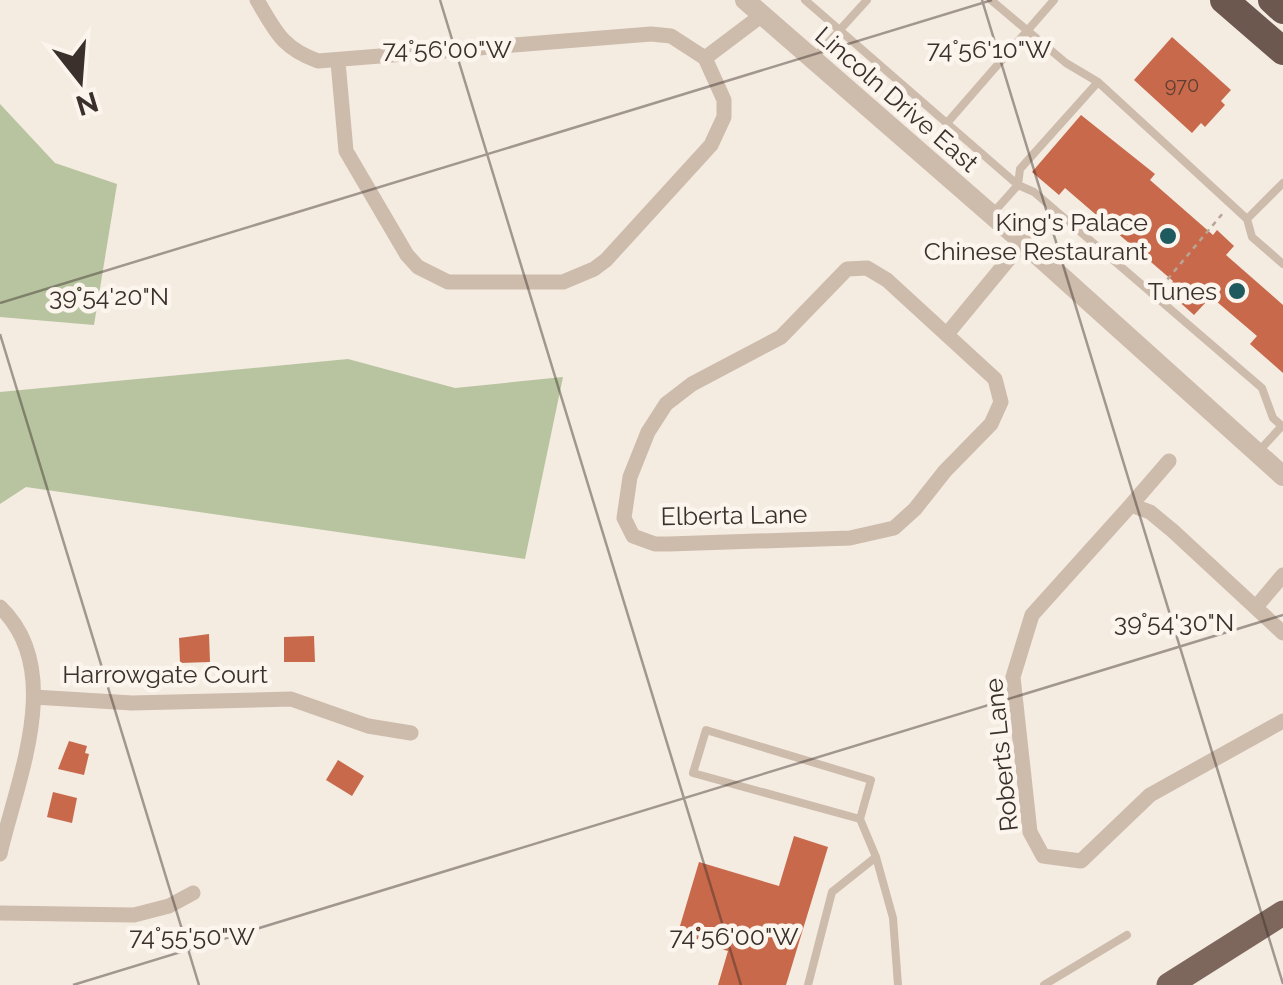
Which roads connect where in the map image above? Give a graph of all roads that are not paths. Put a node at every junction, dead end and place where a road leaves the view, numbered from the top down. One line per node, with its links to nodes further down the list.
1 (257, 0): 16 (street)
2 (745, 0): 10 (street, Lincoln Drive East)
3 (805, 0): 11 (lane)
4 (867, 0): 11 (lane)
5 (990, 0): 12 (lane)
6 (1054, 0): 12 (lane)
7 (1224, 0): 13 (highway)
8 (1272, 0): 9 (highway)
9 (1283, 10)
10 (762, 14): 14 (street); 15 (street, Lincoln Drive East)
11 (840, 30): 15 (lane); 18 (lane)
12 (1027, 31): 17 (lane); 18 (lane)
13 (1283, 51)
14 (705, 58): 16 (street); 16 (street)
15 (814, 58): 21 (street, Lincoln Drive East)
16 (338, 62)
17 (1098, 82): 20 (lane); 22 (lane)
18 (947, 123): 20 (lane)
19 (1283, 183): 22 (lane)
20 (1018, 185): 21 (lane); 26 (lane)
21 (991, 214): 23 (street, Lincoln Drive East)
22 (1247, 219): 24 (lane)
23 (1023, 242): 25 (street); 27 (street, Lincoln Drive East)
24 (1283, 264)
25 (947, 334): 25 (street, Elberta Lane)
26 (1282, 426): 27 (lane)
27 (1257, 452): 29 (street, Lincoln Drive East)
28 (1169, 461): 30 (street)
29 (1283, 476)
30 (1131, 505): 33 (street); 36 (street, Roberts Lane)
31 (1283, 575): 33 (street)
32 (0, 606): 35 (street)
33 (1256, 607): 34 (street)
34 (1283, 633)
35 (34, 698): 37 (street, Harrowgate Court); 39 (street)
36 (1283, 721)
37 (411, 733)
38 (860, 819): 38 (lane); 40 (lane)
39 (0, 854)
40 (876, 857): 45 (lane); 46 (lane)
41 (193, 893): 42 (street)
42 (0, 913)
43 (1283, 913): 48 (main road)
44 (1126, 934): 47 (lane)
45 (808, 985)
46 (898, 985)
47 (1044, 985)
48 (1170, 985)

